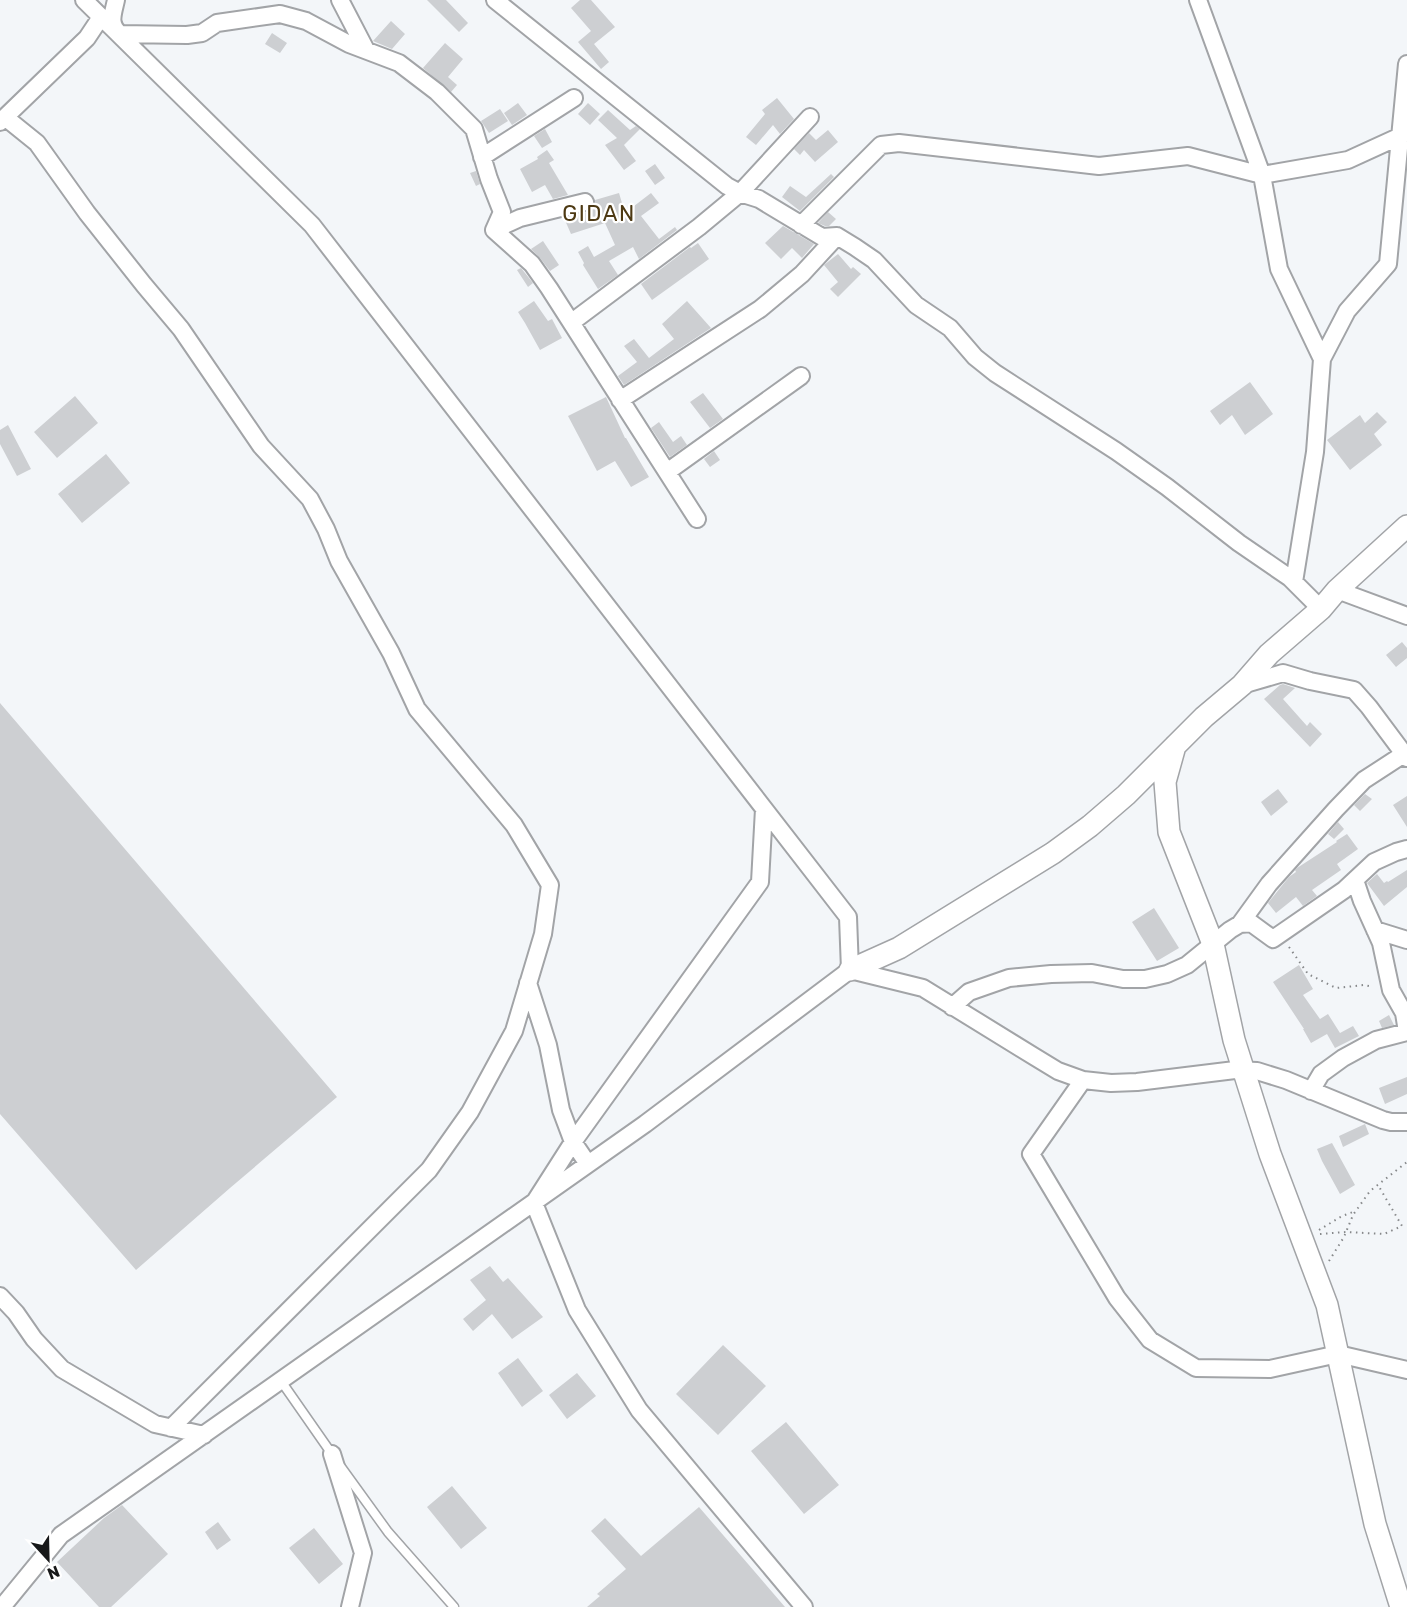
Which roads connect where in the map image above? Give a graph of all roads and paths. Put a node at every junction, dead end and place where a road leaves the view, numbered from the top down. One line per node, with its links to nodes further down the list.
1 (84, 0): 6 (street)
2 (116, 0): 7 (street)
3 (340, 0): 8 (street)
4 (495, 0): 16 (street)
5 (1198, 0): 15 (street)
6 (101, 17): 7 (street); 12 (street)
7 (114, 30): 8 (street); 35 (street)
8 (366, 50): 14 (street)
9 (1407, 64): 13 (street)
10 (574, 98): 14 (street)
11 (810, 117): 16 (street)
12 (3, 120): 44 (street)
13 (1404, 135): 15 (street); 22 (street)
14 (482, 158): 19 (street)
15 (1262, 175): 18 (street); 22 (street)
16 (740, 193): 18 (street); 21 (street)
17 (585, 202): 19 (street)
18 (801, 225): 20 (street)
19 (494, 230): 21 (street)
20 (837, 236): 24 (street); 28 (street)
21 (572, 322): 24 (street)
22 (1322, 359): 28 (street)
23 (801, 376): 25 (street)
24 (620, 400): 25 (street)
25 (667, 472): 26 (street)
26 (697, 519)
27 (1407, 526): 29 (street)
28 (1294, 582): 30 (street)
29 (1337, 590): 30 (street); 31 (street)
30 (1321, 609): 32 (street)
31 (1407, 616)
32 (1242, 685): 33 (street); 34 (street)
33 (1175, 746): 42 (street); 43 (street)
34 (1405, 756): 38 (street)
35 (764, 809): 43 (street); 53 (street)
36 (1407, 849): 37 (street)
37 (1355, 880): 39 (street); 40 (street)
38 (1240, 924): 40 (street); 42 (street)
39 (1375, 930): 41 (street); 45 (street)
40 (1273, 939): 45 (path)
41 (1407, 940)
42 (1213, 944): 46 (street); 47 (street)
43 (850, 970): 46 (street); 55 (street)
44 (528, 983): 53 (street); 66 (street)
45 (1391, 990): 49 (street)
46 (952, 1007): 48 (street)
47 (1244, 1071): 48 (street); 49 (street); 60 (street)
48 (1083, 1080): 63 (street)
49 (1311, 1090): 50 (street)
50 (1383, 1120): 51 (street); 52 (street)
51 (1407, 1122)
52 (1407, 1136)
53 (573, 1142): 55 (street); 57 (street)
54 (1407, 1162): 56 (path)
55 (588, 1164): 57 (street)
56 (1377, 1185): 58 (path); 59 (path)
57 (534, 1203): 65 (street); 72 (street)
58 (1356, 1211): 59 (path); 60 (path)
59 (1346, 1232): 60 (path); 61 (path)
60 (1307, 1236): 61 (street)
61 (1317, 1280): 63 (street)
62 (0, 1296): 66 (street)
63 (1338, 1354): 64 (street); 73 (street)
64 (1407, 1370)
65 (281, 1381): 67 (street); 68 (lane)
66 (171, 1428): 67 (street)
67 (204, 1435): 69 (street)
68 (332, 1454): 70 (street); 71 (lane)
69 (2, 1607)
70 (350, 1607)
71 (454, 1607)
72 (804, 1607)
73 (1401, 1607)

